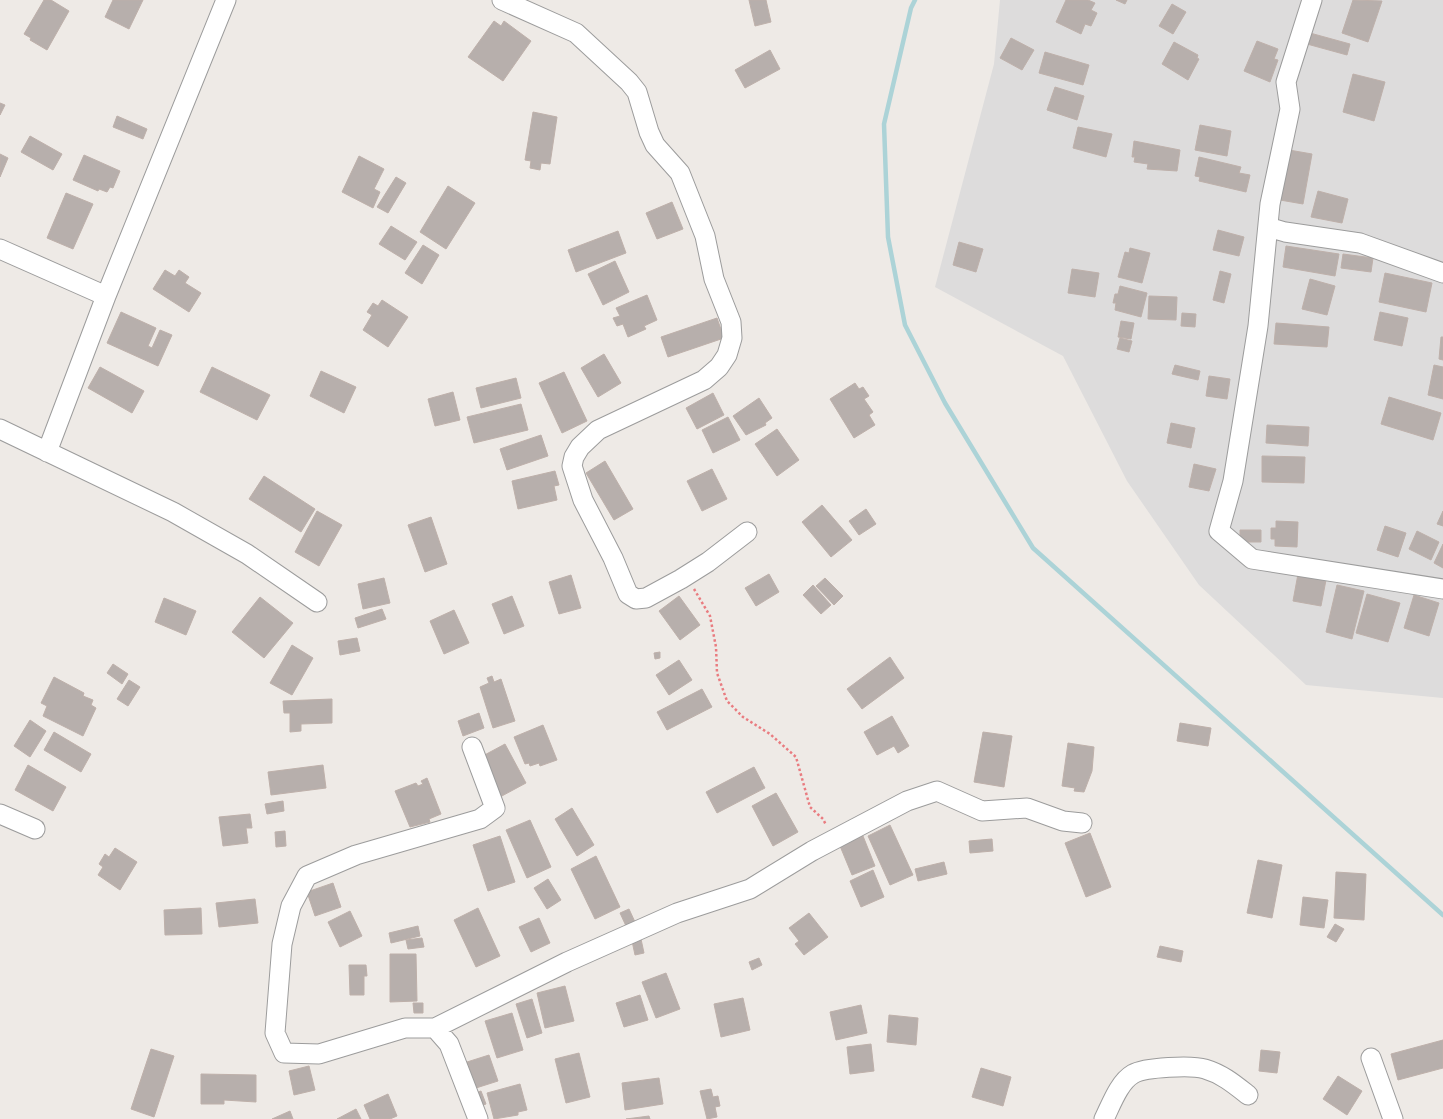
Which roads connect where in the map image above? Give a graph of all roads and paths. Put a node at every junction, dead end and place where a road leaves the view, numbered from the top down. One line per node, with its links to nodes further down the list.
1 (226, 0): 7 (street)
2 (502, 0): 11 (street)
3 (1312, 0): 4 (street)
4 (1268, 227): 6 (street); 12 (street)
5 (0, 249): 7 (street)
6 (1443, 273)
7 (106, 296): 9 (street)
8 (0, 429): 9 (street)
9 (47, 452): 13 (street)
10 (747, 532): 11 (street)
11 (681, 579): 18 (path)
12 (1443, 589)
13 (317, 602)
14 (472, 747): 19 (street)
15 (0, 814): 17 (street)
16 (1082, 824): 18 (street)
17 (35, 829)
18 (832, 840): 19 (street)
19 (435, 1028): 22 (street)
20 (1371, 1058): 24 (street)
21 (1248, 1095): 23 (street)
22 (478, 1119)
23 (1104, 1119)
24 (1393, 1119)

